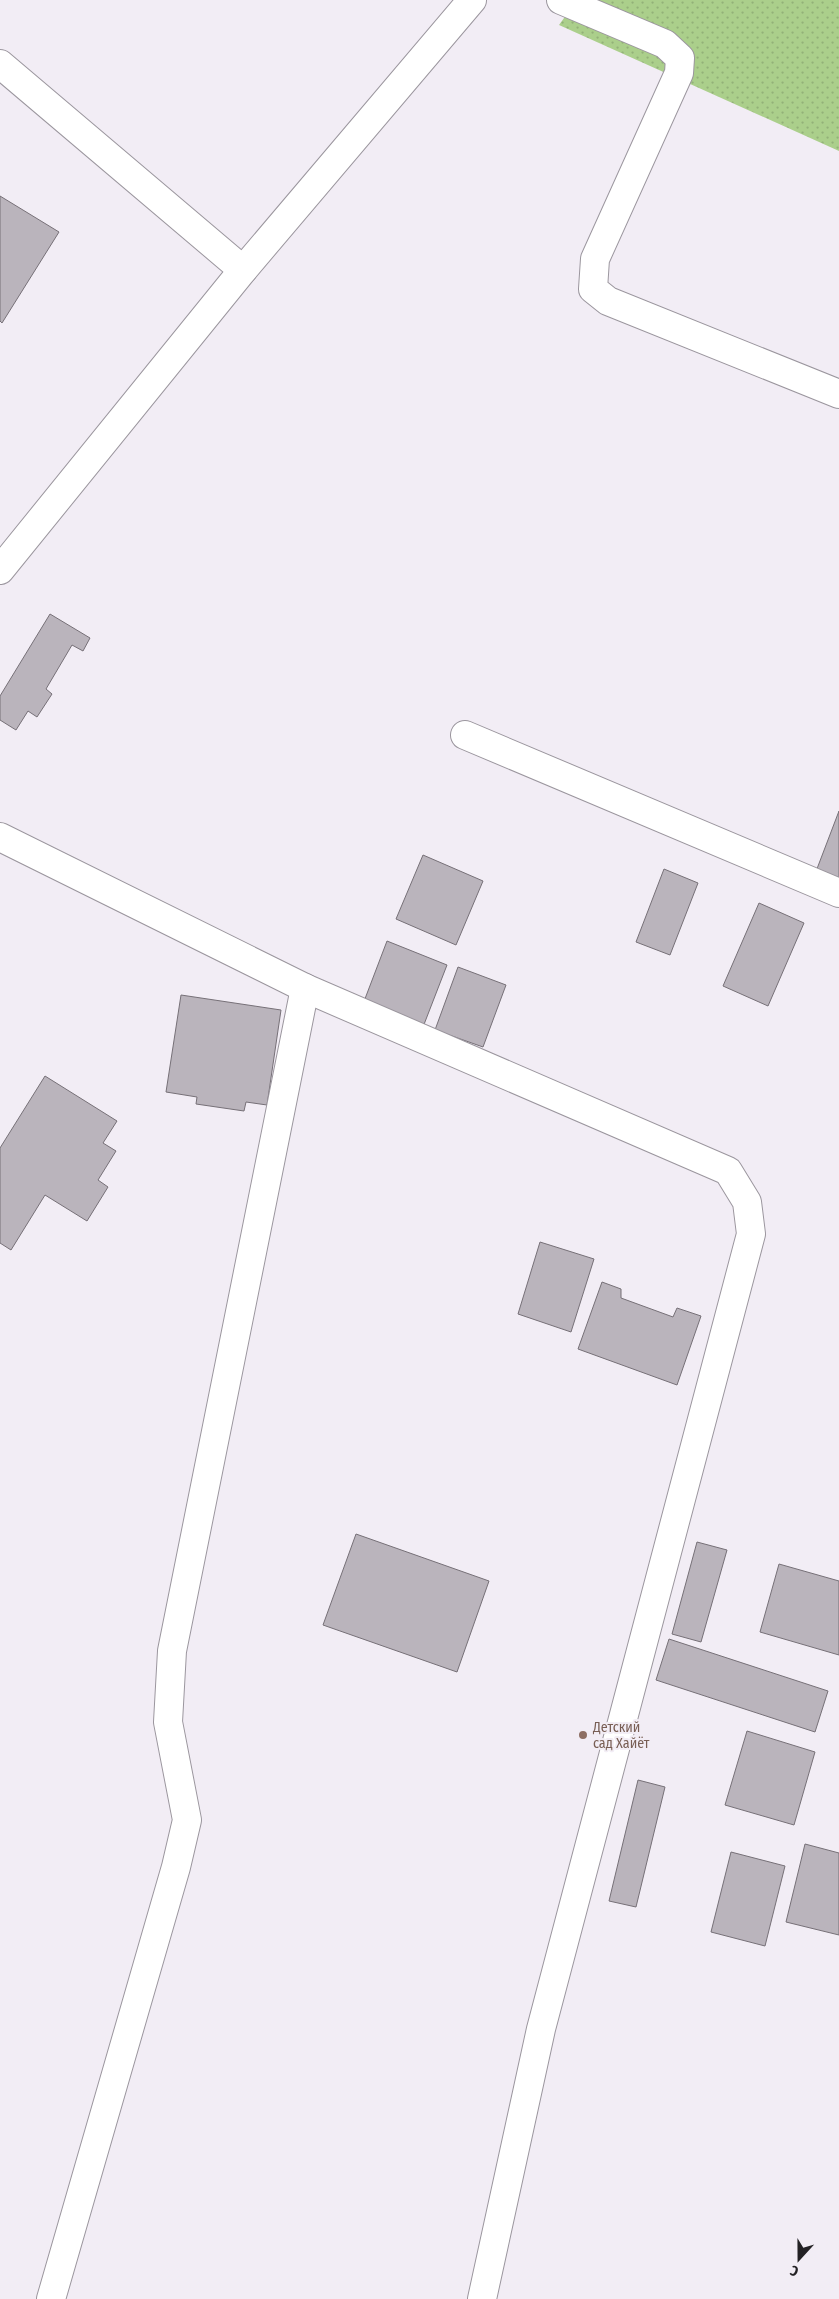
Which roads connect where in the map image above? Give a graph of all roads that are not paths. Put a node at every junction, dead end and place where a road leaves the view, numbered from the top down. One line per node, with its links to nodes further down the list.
1 (472, 0): 4 (street)
2 (561, 0): 5 (street)
3 (0, 64): 4 (street)
4 (243, 270): 6 (street)
5 (839, 394)
6 (0, 570)
7 (465, 735): 9 (street)
8 (0, 838): 10 (street)
9 (839, 893)
10 (305, 988): 11 (street); 12 (street)
11 (51, 2299)
12 (482, 2299)

